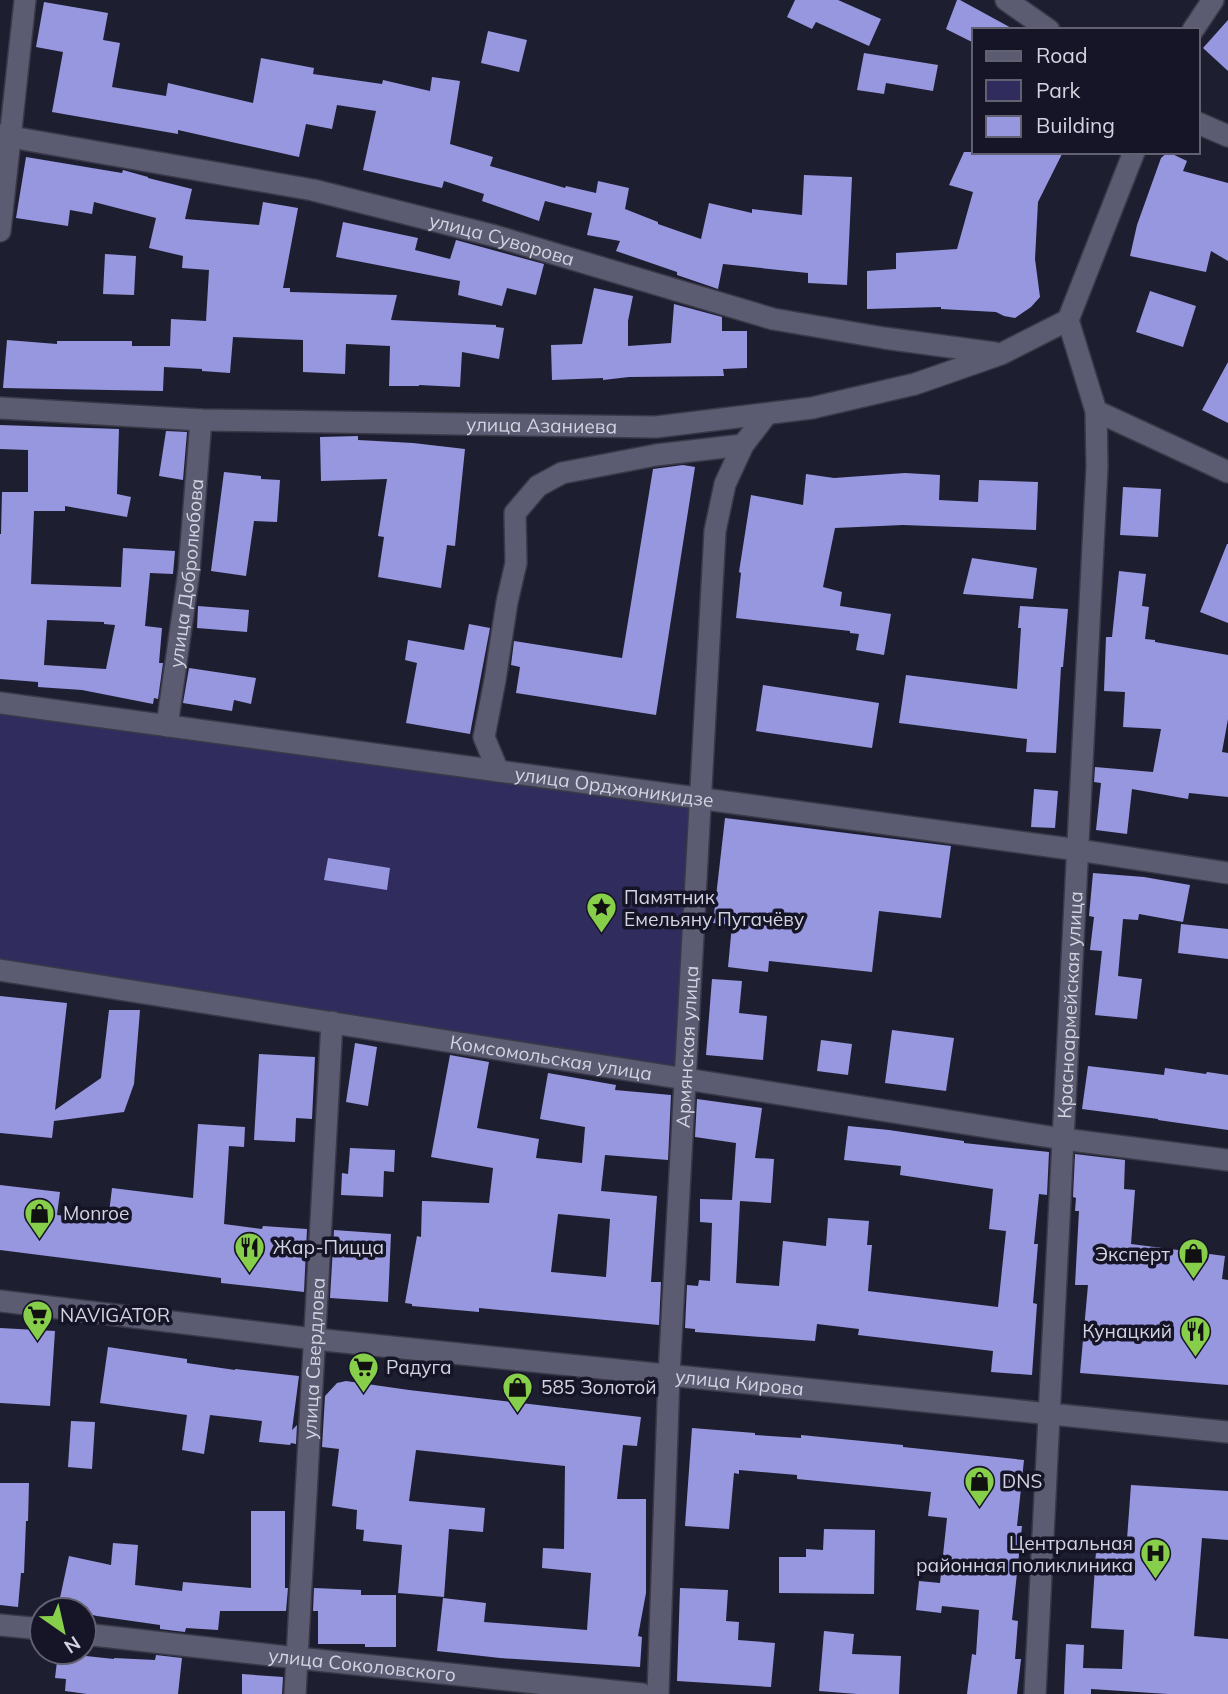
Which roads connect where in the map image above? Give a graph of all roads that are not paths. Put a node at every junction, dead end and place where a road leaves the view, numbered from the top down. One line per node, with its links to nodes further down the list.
1 (24, 0): 7 (street)
2 (1006, 0): 4 (street)
3 (1213, 0): 5 (street)
4 (1046, 28)
5 (1194, 28)
6 (1200, 123): 8 (street)
7 (5, 135): 10 (street); 12 (street, улица Суворова)
8 (1228, 136)
9 (1134, 154): 11 (street)
10 (0, 231)
11 (1068, 320): 12 (street, улица Азаниева); 14 (street, Красноармейская улица)
12 (1001, 354): 15 (street, улица Азаниева)
13 (0, 408): 16 (street, улица Азаниева)
14 (1096, 411): 18 (street); 23 (street, Красноармейская улица)
15 (767, 414): 16 (street, улица Азаниева); 17 (street, Армянская улица)
16 (201, 420): 20 (street, улица Добролюбова)
17 (743, 445): 21 (street); 22 (street, Армянская улица)
18 (1228, 472)
19 (0, 703): 20 (street, улица Орджоникидзе)
20 (167, 726): 21 (street, улица Орджоникидзе)
21 (498, 771): 22 (street, улица Орджоникидзе)
22 (701, 799): 23 (street, улица Орджоникидзе); 27 (street, Армянская улица)
23 (1077, 850): 24 (street, улица Орджоникидзе); 28 (street, Красноармейская улица)
24 (1228, 873)
25 (0, 970): 26 (street, Комсомольская улица)
26 (332, 1022): 27 (street, Комсомольская улица); 31 (street, улица Свердлова)
27 (686, 1079): 28 (street, Комсомольская улица); 32 (street, Армянская улица)
28 (1063, 1139): 29 (street, Комсомольская улица); 33 (street, Красноармейская улица)
29 (1228, 1160)
30 (0, 1301): 31 (street, улица Кирова)
31 (314, 1339): 32 (street, улица Кирова); 38 (street, улица Свердлова)
32 (669, 1375): 33 (street, улица Кирова); 41 (street, Армянская улица)
33 (1050, 1414): 34 (street, улица Кирова); 42 (street, Красноармейская улица)
34 (1228, 1432)
35 (0, 1625): 36 (street)
36 (28, 1628)
37 (98, 1636): 38 (street, улица Соколовского)
38 (297, 1658): 39 (street, улица Свердлова); 40 (street, улица Соколовского)
39 (295, 1694)
40 (642, 1694)
41 (658, 1694)
42 (1035, 1694)

